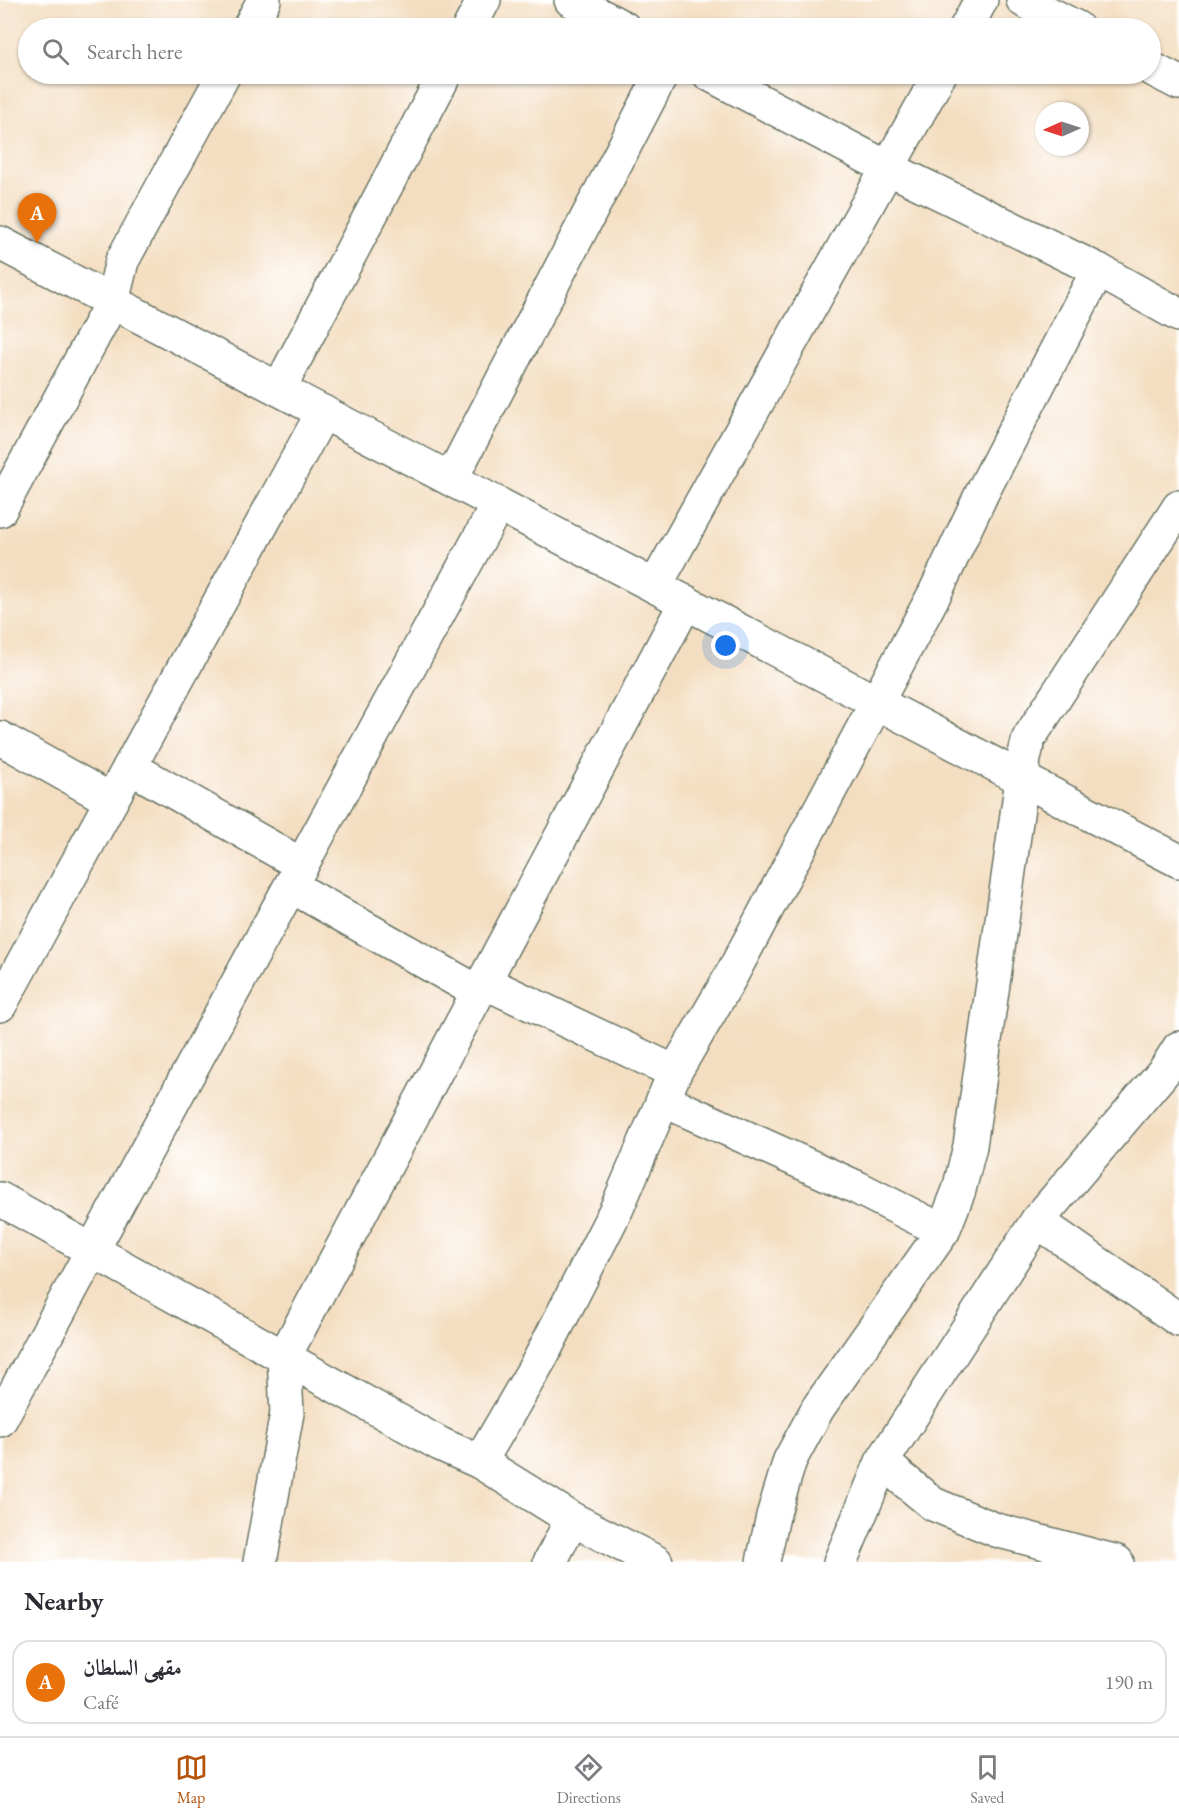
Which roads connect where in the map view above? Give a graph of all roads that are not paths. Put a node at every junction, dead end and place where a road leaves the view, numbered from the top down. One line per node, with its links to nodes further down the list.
1 (264, 0): 6 (street)
2 (484, 0): 7 (street)
3 (571, 0): 8 (street)
4 (981, 0): 9 (street)
5 (1023, 0): 10 (street)
6 (254, 18)
7 (474, 18)
8 (605, 18)
9 (971, 18)
10 (1058, 18)
11 (1161, 74): 12 (street)
12 (1179, 83)
13 (219, 84): 21 (street)
14 (441, 84): 23 (street)
15 (657, 84): 25 (street)
16 (728, 84): 18 (street)
17 (934, 84): 18 (street)
18 (888, 168): 20 (street); 29 (street)
19 (0, 243): 21 (street)
20 (1098, 270): 22 (street); 31 (street)
21 (112, 302): 23 (street); 28 (street)
22 (1179, 315)
23 (279, 389): 24 (street)
24 (323, 412): 25 (street); 33 (street)
25 (451, 479): 26 (street)
26 (498, 504): 29 (street); 37 (street)
27 (1179, 507): 34 (street)
28 (0, 510)
29 (655, 586): 30 (street)
30 (686, 602): 31 (street); 38 (street)
31 (877, 702): 34 (street); 41 (street)
32 (0, 738): 35 (street)
33 (130, 767): 35 (street); 37 (street)
34 (1022, 779): 36 (street); 44 (street)
35 (111, 800): 39 (street)
36 (1179, 860)
37 (296, 875): 38 (street); 45 (street)
38 (481, 987): 41 (street); 47 (street)
39 (0, 1005)
40 (1174, 1066): 43 (street)
41 (669, 1086): 44 (street); 49 (street)
42 (0, 1199): 45 (street)
43 (1037, 1221): 46 (street); 50 (street)
44 (943, 1231): 55 (street)
45 (93, 1250): 47 (street); 48 (street)
46 (1179, 1320)
47 (284, 1357): 49 (street); 52 (street)
48 (0, 1420)
49 (480, 1462): 51 (street)
50 (882, 1462): 56 (street); 57 (street)
51 (572, 1519): 53 (street); 54 (street)
52 (260, 1562)
53 (549, 1562)
54 (656, 1562)
55 (764, 1562)
56 (840, 1562)
57 (1117, 1562)

